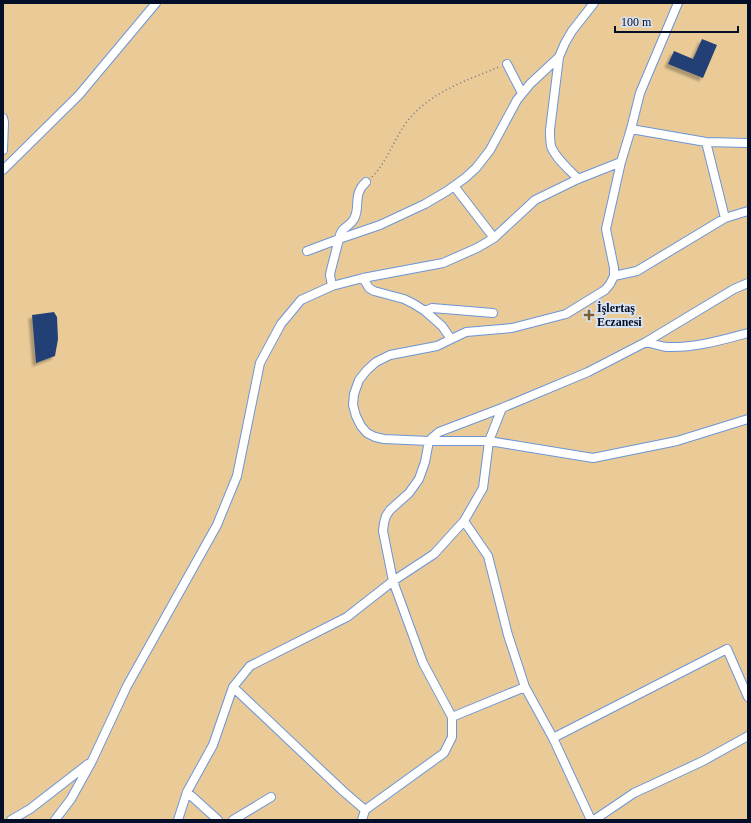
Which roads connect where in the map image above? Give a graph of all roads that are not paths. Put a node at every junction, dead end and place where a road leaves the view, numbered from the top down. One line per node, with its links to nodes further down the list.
1 (156, 3): 13 (street)
2 (594, 3): 4 (street)
3 (678, 3): 8 (street)
4 (559, 57): 6 (street); 14 (street)
5 (507, 64): 6 (street)
6 (522, 93): 16 (street)
7 (3, 118): 11 (street)
8 (631, 129): 9 (street); 12 (street)
9 (706, 142): 10 (street); 18 (street)
10 (748, 143)
11 (3, 150)
12 (621, 162): 14 (street); 22 (street)
13 (3, 170)
14 (578, 179): 19 (street)
15 (366, 182): 20 (street)
16 (454, 186): 19 (street); 20 (street)
17 (748, 211): 18 (street)
18 (725, 218): 22 (street)
19 (494, 238): 23 (street)
20 (339, 239): 21 (street); 25 (street)
21 (307, 251)
22 (614, 276): 29 (street)
23 (363, 278): 25 (street); 26 (street)
24 (748, 283): 30 (street)
25 (332, 286): 43 (street)
26 (425, 310): 27 (street); 29 (street)
27 (493, 313)
28 (748, 333): 30 (street)
29 (450, 339): 33 (street)
30 (646, 342): 31 (street)
31 (502, 408): 33 (street); 34 (street)
32 (748, 419): 34 (street)
33 (430, 441): 34 (street); 36 (street)
34 (489, 441): 35 (street)
35 (464, 521): 36 (street); 38 (street)
36 (393, 581): 37 (street); 40 (street)
37 (233, 687): 44 (street); 46 (street)
38 (525, 687): 40 (street); 42 (street)
39 (748, 696): 42 (street)
40 (452, 717): 46 (street)
41 (748, 736): 53 (street)
42 (553, 738): 53 (street)
43 (92, 761): 47 (street); 48 (street)
44 (187, 792): 49 (street); 50 (street)
45 (271, 797): 51 (street)
46 (364, 810): 52 (street)
47 (11, 820)
48 (55, 820)
49 (178, 820)
50 (218, 820)
51 (233, 820)
52 (362, 820)
53 (593, 820)

